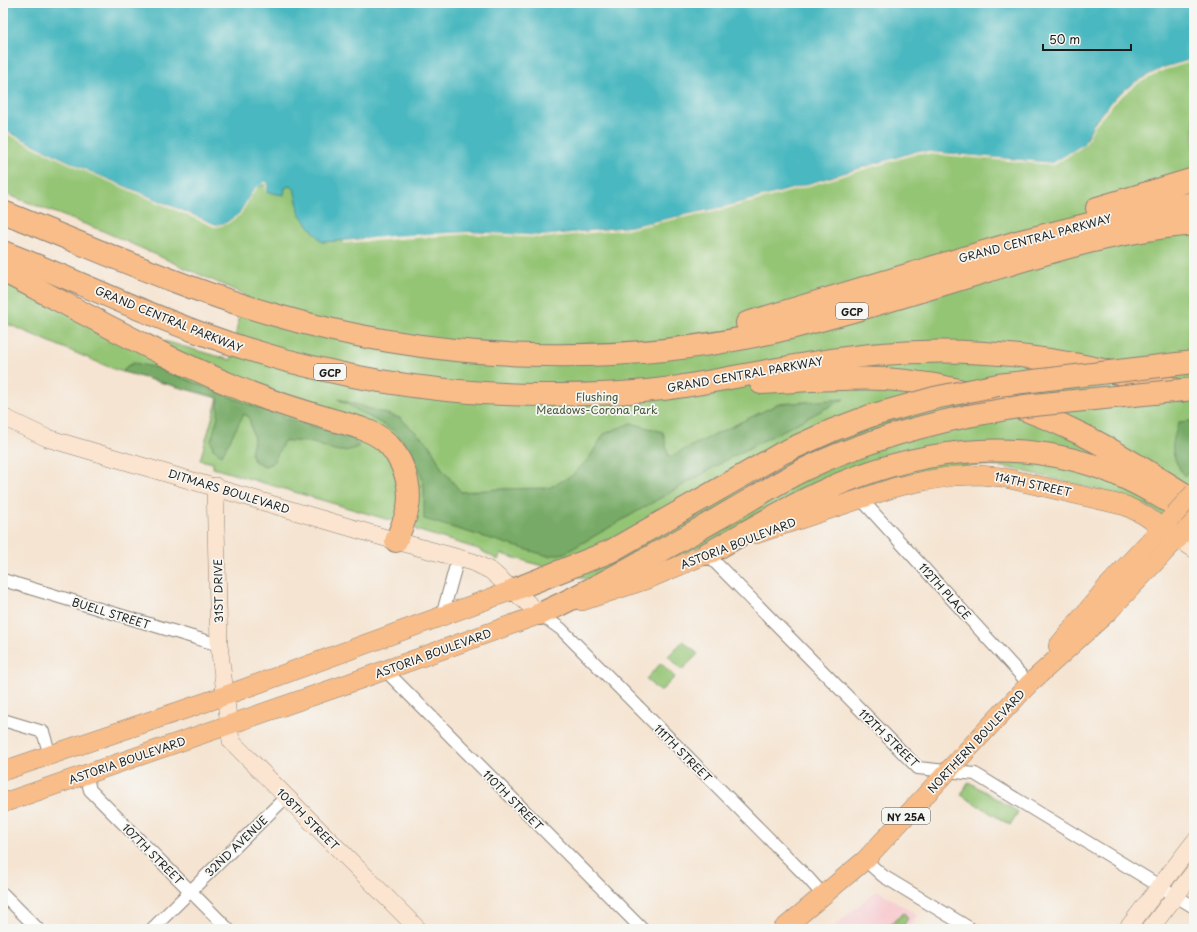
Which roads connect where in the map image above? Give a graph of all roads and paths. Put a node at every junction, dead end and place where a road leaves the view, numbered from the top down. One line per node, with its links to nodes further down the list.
1 (1194, 178): 6 (highway)
2 (1194, 203): 6 (highway, GRAND CENTRAL PARKWAY / GCP)
3 (3, 212): 8 (highway, GRAND CENTRAL PARKWAY / GCP)
4 (1194, 224): 8 (highway, GRAND CENTRAL PARKWAY / GCP)
5 (3, 252): 12 (highway, GRAND CENTRAL PARKWAY / GCP)
6 (934, 266): 8 (highway, GRAND CENTRAL PARKWAY / GCP)
7 (3, 271): 22 (highway)
8 (503, 353)
9 (1194, 362): 11 (highway, bridge)
10 (1194, 368): 11 (highway, bridge)
11 (1105, 372): 27 (highway, bridge)
12 (676, 387): 14 (highway, GRAND CENTRAL PARKWAY / GCP); 19 (highway)
13 (1194, 388): 28 (highway, bridge)
14 (1194, 395)
15 (3, 417): 16 (street, DITMARS BOULEVARD)
16 (215, 486): 22 (street, DITMARS BOULEVARD); 30 (street, 31ST DRIVE)
17 (1194, 493): 20 (main road, NORTHERN BOULEVARD, bridge)
18 (861, 499): 20 (main road, 114TH STREET); 24 (main road, ASTORIA BOULEVARD); 32 (street, 112TH PLACE)
19 (1194, 500)
20 (1183, 521): 21 (main road, 114TH STREET); 24 (highway); 32 (main road, NORTHERN BOULEVARD)
21 (1178, 539): 23 (street, 114TH STREET); 32 (main road, NORTHERN BOULEVARD)
22 (396, 541): 25 (street, DITMARS BOULEVARD)
23 (1194, 549)
24 (707, 554): 28 (main road, ASTORIA BOULEVARD); 38 (street, 112TH STREET)
25 (458, 558): 27 (street, DITMARS BOULEVARD); 29 (street)
26 (3, 580): 30 (street, BUELL STREET)
27 (513, 590): 28 (street, DITMARS BOULEVARD); 29 (main road)
28 (540, 614): 31 (main road, ASTORIA BOULEVARD); 48 (street, 111TH STREET)
29 (442, 616): 33 (main road)
30 (219, 645): 33 (street, 31ST DRIVE)
31 (386, 670): 35 (main road, ASTORIA BOULEVARD); 55 (street, 110TH STREET)
32 (1030, 684): 38 (main road, NORTHERN BOULEVARD / NY 25A)
33 (224, 696): 35 (street, 108TH STREET); 36 (main road)
34 (3, 720): 36 (street)
35 (229, 725): 39 (main road, ASTORIA BOULEVARD); 40 (street, 108TH STREET)
36 (50, 755): 37 (main road)
37 (3, 771)
38 (947, 772): 43 (main road, NORTHERN BOULEVARD / NY 25A); 45 (street, 112TH STREET)
39 (86, 774): 41 (main road, ASTORIA BOULEVARD); 46 (street, 107TH STREET)
40 (286, 797): 46 (street, 32ND AVENUE); 54 (street, 108TH STREET)
41 (3, 803)
42 (1194, 842): 45 (street)
43 (865, 860): 48 (main road, NORTHERN BOULEVARD / NY 25A); 57 (street)
44 (1194, 872): 49 (street)
45 (1159, 886): 49 (street, 112TH STREET); 58 (street)
46 (190, 891): 52 (street, 32ND AVENUE); 53 (street, 107TH STREET)
47 (3, 894): 51 (street)
48 (823, 896): 56 (main road, NORTHERN BOULEVARD / NY 25A)
49 (1176, 896): 50 (street, 112TH STREET); 59 (street)
50 (1194, 908)
51 (38, 929)
52 (152, 929)
53 (228, 929)
54 (418, 929)
55 (642, 929)
56 (783, 929)
57 (971, 929)
58 (1127, 929)
59 (1150, 929)

